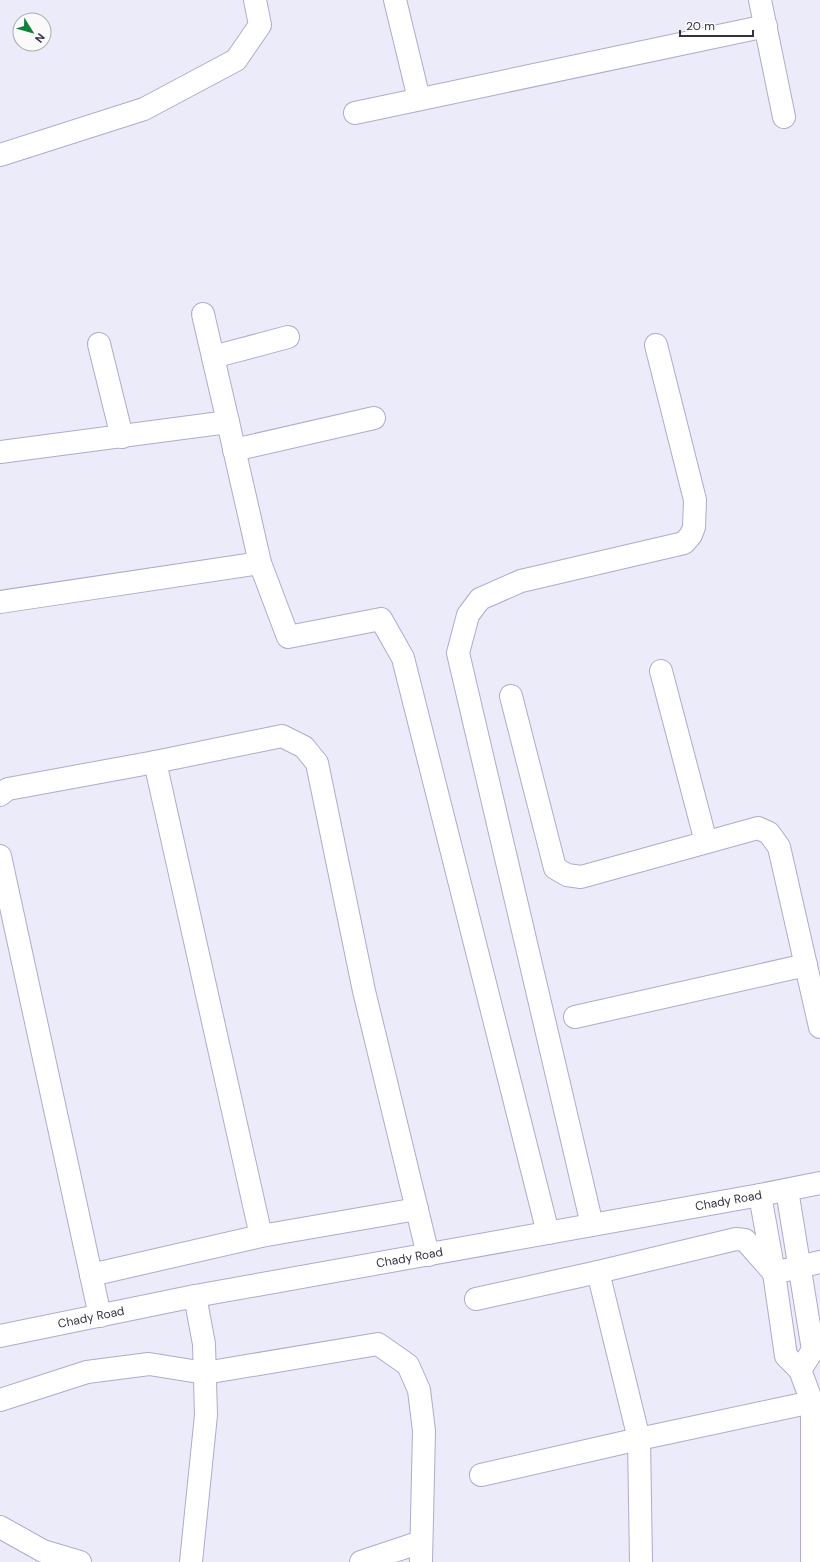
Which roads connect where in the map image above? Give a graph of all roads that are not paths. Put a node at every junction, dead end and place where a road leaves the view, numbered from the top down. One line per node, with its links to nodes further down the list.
1 (255, 0): 8 (street)
2 (395, 0): 5 (street)
3 (760, 0): 4 (street)
4 (766, 26): 5 (street); 7 (street)
5 (419, 99): 6 (street)
6 (355, 113)
7 (784, 117)
8 (0, 155)
9 (203, 314): 13 (street)
10 (288, 337): 13 (street)
11 (99, 344): 16 (street)
12 (656, 345): 34 (street)
13 (213, 357): 15 (street)
14 (374, 418): 17 (street)
15 (228, 422): 16 (street); 17 (street)
16 (122, 436): 18 (street)
17 (234, 450): 19 (street)
18 (0, 452)
19 (260, 564): 20 (street); 35 (street)
20 (0, 602)
21 (661, 671): 25 (street)
22 (511, 696): 25 (street)
23 (155, 762): 24 (street); 33 (street); 36 (street)
24 (0, 795)
25 (706, 842): 27 (street)
26 (0, 856): 41 (street)
27 (806, 965): 28 (street); 29 (street)
28 (575, 1017)
29 (820, 1027)
30 (820, 1183): 31 (street, Chady Road)
31 (787, 1190): 32 (street, Chady Road); 38 (street)
32 (760, 1196): 34 (street, Chady Road); 40 (street)
33 (418, 1209): 36 (street); 37 (street)
34 (592, 1225): 35 (street, Chady Road)
35 (548, 1233): 37 (street, Chady Road)
36 (261, 1236): 41 (street)
37 (428, 1255): 42 (street, Chady Road)
38 (810, 1265): 40 (street); 46 (street)
39 (598, 1272): 40 (street); 43 (street); 50 (street)
40 (774, 1273): 46 (street)
41 (91, 1275): 44 (street)
42 (195, 1296): 44 (street, Chady Road); 47 (street)
43 (476, 1299)
44 (100, 1316): 45 (street, Chady Road)
45 (0, 1336)
46 (800, 1370): 49 (street)
47 (205, 1373): 48 (street); 53 (street); 56 (street)
48 (0, 1400)
49 (812, 1402): 50 (street); 54 (street)
50 (639, 1439): 51 (street); 58 (street)
51 (481, 1475)
52 (0, 1526): 55 (street)
53 (421, 1552): 57 (street)
54 (815, 1557)
55 (80, 1562)
56 (191, 1562)
57 (361, 1562)
58 (641, 1562)

